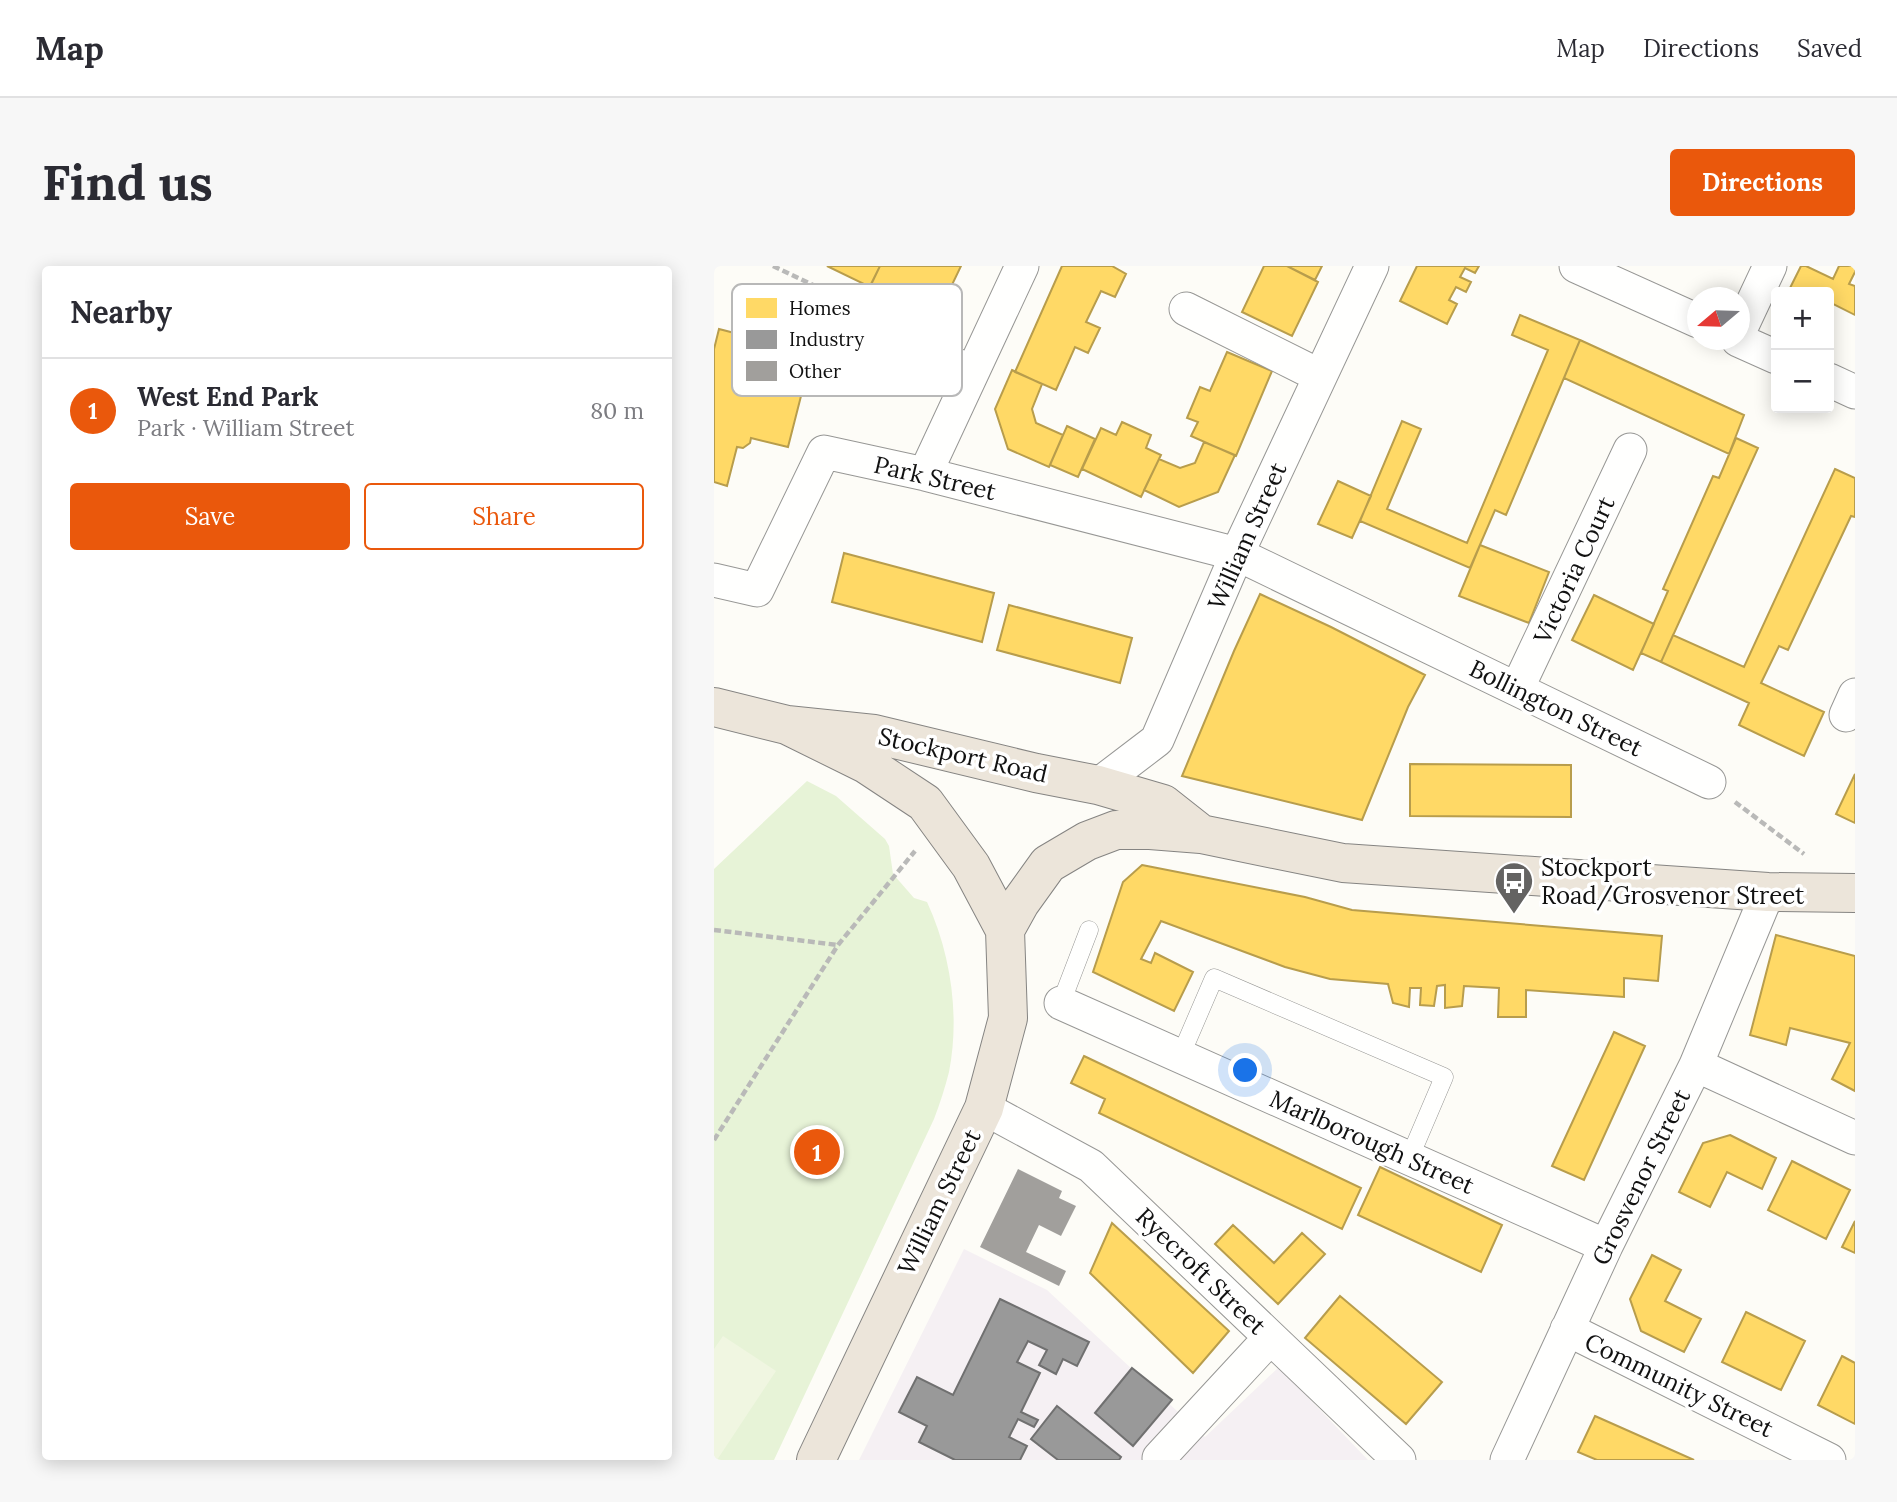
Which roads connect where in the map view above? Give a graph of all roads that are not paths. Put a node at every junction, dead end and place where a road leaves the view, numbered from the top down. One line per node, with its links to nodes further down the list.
1 (1022, 266): 11 (street)
2 (1372, 266): 12 (street, William Street)
3 (1576, 266): 7 (street)
4 (1770, 266): 6 (street)
5 (1186, 309): 12 (street)
6 (1750, 309)
7 (1687, 316)
8 (1750, 345): 9 (street)
9 (1771, 354)
10 (962, 368): 11 (street)
11 (972, 373): 15 (street)
12 (1320, 376): 19 (street, William Street)
13 (1834, 382): 14 (street)
14 (1855, 391)
15 (962, 394)
16 (961, 396): 18 (street)
17 (1630, 450): 21 (street, Victoria Court)
18 (925, 474): 19 (street, Park Street); 20 (street, Park Street)
19 (1237, 554): 21 (street, Bollington Street); 25 (street, William Street)
20 (714, 580)
21 (1517, 689): 24 (street, Bollington Street)
22 (714, 707): 23 (highway, Stockport Road)
23 (787, 725): 25 (highway, Stockport Road); 29 (highway)
24 (1709, 782)
25 (1098, 785): 26 (highway, Stockport Road)
26 (1201, 834): 27 (highway, Stockport Road); 29 (highway, Stockport Road)
27 (1769, 892): 28 (highway, Stockport Road); 33 (street, Grosvenor Street)
28 (1855, 893)
29 (1005, 930): 34 (highway, William Street)
30 (1089, 930): 31 (lane)
31 (1061, 1003): 32 (street, Marlborough Street)
32 (1180, 1057): 36 (street, Marlborough Street); 36 (lane)
33 (1696, 1065): 35 (street); 37 (street, Grosvenor Street)
34 (984, 1108): 39 (street, Ryecroft Street); 41 (highway, William Street)
35 (1855, 1138)
36 (1409, 1159): 37 (street, Marlborough Street)
37 (1606, 1246): 38 (street, Grosvenor Street)
38 (1567, 1329): 43 (street, Grosvenor Street); 44 (street, Community Street)
39 (1270, 1338): 40 (street); 42 (street, Ryecroft Street)
40 (1159, 1458)
41 (816, 1460)
42 (1399, 1460)
43 (1507, 1460)
44 (1829, 1460)

